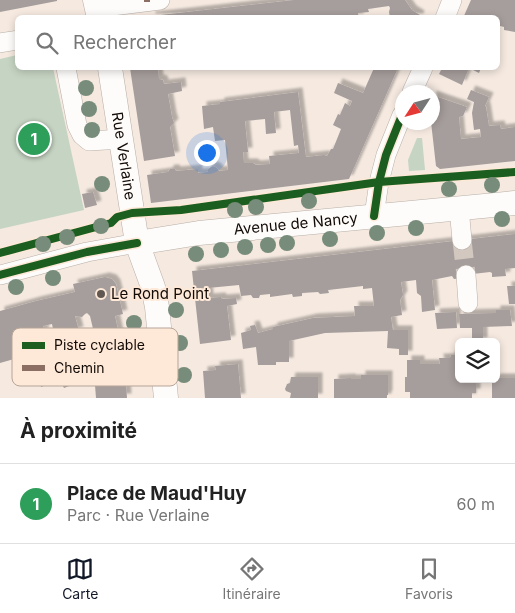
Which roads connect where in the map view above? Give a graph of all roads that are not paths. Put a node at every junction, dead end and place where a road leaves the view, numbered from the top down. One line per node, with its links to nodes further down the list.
1 (452, 0): 4 (street)
2 (151, 1): 3 (street)
3 (97, 8)
4 (446, 15)
5 (15, 40): 6 (street)
6 (0, 43)
7 (66, 70): 12 (street)
8 (110, 70): 12 (main road, Rue Verlaine)
9 (422, 70): 10 (street)
10 (415, 85)
11 (396, 130): 15 (street)
12 (122, 139): 17 (main road, Rue Verlaine)
13 (515, 203): 14 (main road, Avenue de Nancy)
14 (459, 208): 15 (main road, Avenue de Nancy); 16 (street)
15 (374, 216): 17 (main road, Avenue de Nancy)
16 (462, 240)
17 (137, 243): 18 (street); 21 (main road, Rue Verlaine)
18 (0, 275)
19 (466, 275): 20 (street)
20 (468, 303)
21 (159, 328)

